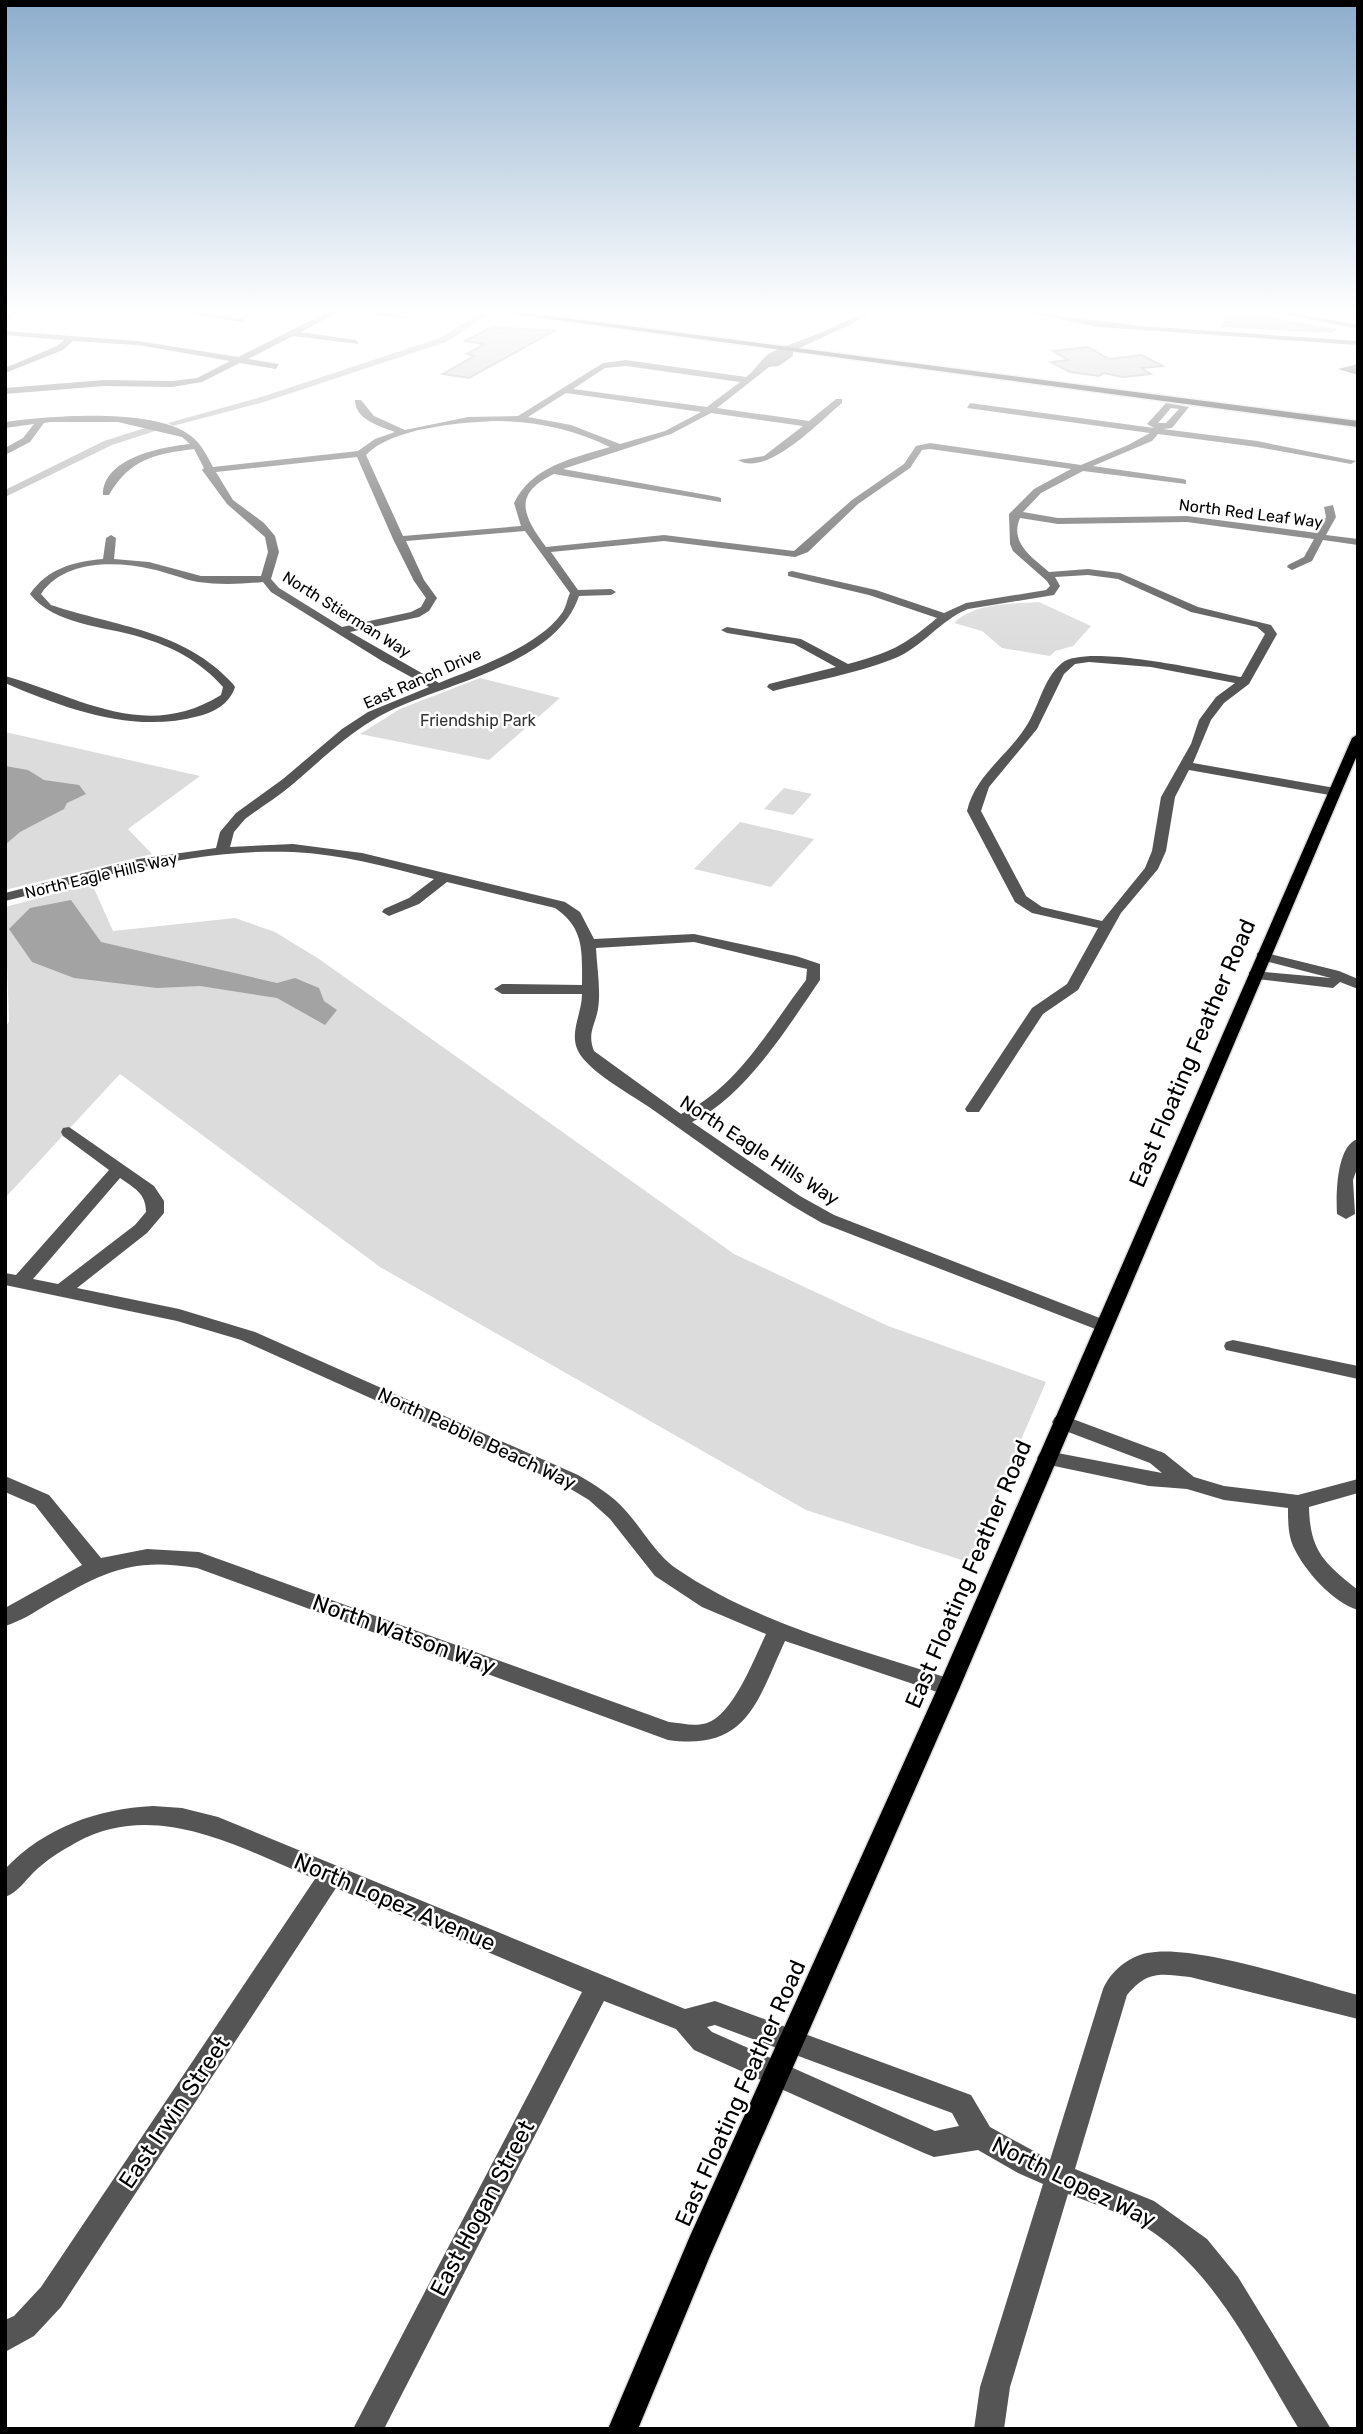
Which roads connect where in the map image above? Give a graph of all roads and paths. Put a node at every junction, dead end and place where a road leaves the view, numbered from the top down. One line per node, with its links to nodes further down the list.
1 (39, 423): 16 (street)
2 (144, 423): 14 (street)
3 (381, 423): 13 (street)
4 (446, 423): 13 (street)
5 (545, 423): 15 (street)
6 (686, 423): 15 (street)
7 (793, 423): 11 (street)
8 (813, 423): 11 (street)
9 (1112, 423): 12 (street)
10 (1153, 423): 12 (street)
11 (810, 425): 18 (street)
12 (1158, 428): 19 (street); 20 (street)
13 (405, 433): 17 (street)
14 (195, 446): 21 (street, North Stierman Way); 24 (street)
15 (619, 447): 22 (street)
16 (5, 452)
17 (361, 454): 21 (street); 31 (street)
18 (743, 460)
19 (1351, 461)
20 (1084, 469): 23 (street); 27 (street); 33 (street)
21 (207, 470): 38 (street, North Stierman Way)
22 (550, 470): 25 (street); 28 (street)
23 (1183, 482)
24 (106, 493)
25 (718, 500)
26 (1329, 507): 29 (street)
27 (1014, 514): 29 (street, North Red Leaf Way); 37 (street)
28 (529, 528): 31 (street); 33 (street)
29 (1320, 537): 32 (street, North Red Leaf Way); 35 (street)
30 (111, 538): 34 (street)
31 (398, 539): 43 (street)
32 (1358, 542)
33 (544, 550): 40 (street)
34 (108, 562): 38 (street); 45 (street)
35 (1292, 567)
36 (792, 574): 41 (street)
37 (1045, 575): 41 (street); 46 (street)
38 (266, 579): 43 (street, North Stierman Way)
39 (611, 592): 40 (street)
40 (575, 593): 47 (street, East Ranch Drive)
41 (944, 617): 44 (street)
42 (727, 630): 44 (street)
43 (344, 631): 47 (street, North Stierman Way)
44 (846, 668): 48 (street)
45 (5, 679)
46 (1245, 681): 50 (street); 56 (street)
47 (436, 686): 52 (street, East Ranch Drive)
48 (773, 687)
49 (1358, 738): 51 (main road, East Floating Feather Road)
50 (1188, 760): 51 (street); 56 (street)
51 (1337, 787): 58 (main road, East Floating Feather Road)
52 (223, 851): 53 (street, North Eagle Hills Way); 54 (street, North Eagle Hills Way)
53 (446, 876): 55 (street); 57 (street, North Eagle Hills Way)
54 (5, 897)
55 (389, 912)
56 (1106, 926): 62 (street)
57 (589, 944): 61 (street, North Eagle Hills Way); 63 (street)
58 (1258, 965): 59 (street); 70 (main road, East Floating Feather Road)
59 (1352, 983)
60 (502, 989): 61 (street)
61 (591, 990): 63 (street, North Eagle Hills Way)
62 (973, 1110)
63 (678, 1122): 70 (street, North Eagle Hills Way)
64 (69, 1132): 66 (street)
65 (1358, 1144): 67 (street)
66 (118, 1170): 68 (street); 69 (street)
67 (1346, 1214)
68 (13, 1281): 69 (street, North Pebble Beach Way)
69 (62, 1290): 82 (street, North Pebble Beach Way)
70 (1103, 1326): 73 (main road, East Floating Feather Road)
71 (1233, 1346): 72 (street)
72 (1358, 1373)
73 (1062, 1422): 74 (main road, East Floating Feather Road); 75 (street)
74 (1047, 1458): 75 (street); 83 (main road, East Floating Feather Road)
75 (1186, 1482): 78 (street)
76 (5, 1483): 79 (street)
77 (1358, 1486): 78 (street)
78 (1298, 1502): 80 (street)
79 (96, 1567): 81 (street, North Watson Way); 82 (street, North Watson Way)
80 (1358, 1602)
81 (5, 1618)
82 (779, 1630): 83 (street, North Pebble Beach Way)
83 (949, 1687): 89 (main road, East Floating Feather Road)
84 (331, 1875): 85 (street, North Lopez Avenue); 86 (street, North Lopez Avenue); 93 (street, East Irwin Street)
85 (5, 1886)
86 (597, 1987): 88 (street, North Lopez Avenue); 94 (street, East Hogan Street)
87 (1358, 2007): 92 (street)
88 (685, 2021): 89 (street); 90 (street, North Lopez Avenue)
89 (794, 2040): 90 (main road, East Floating Feather Road); 91 (street, North Lopez Way)
90 (778, 2075): 91 (street, North Lopez Way); 95 (main road, East Floating Feather Road)
91 (980, 2136): 92 (street, North Lopez Way)
92 (1058, 2175): 96 (street); 97 (street, North Lopez Way)
93 (5, 2337)
94 (368, 2429)
95 (622, 2429)
96 (989, 2429)
97 (1316, 2429)

